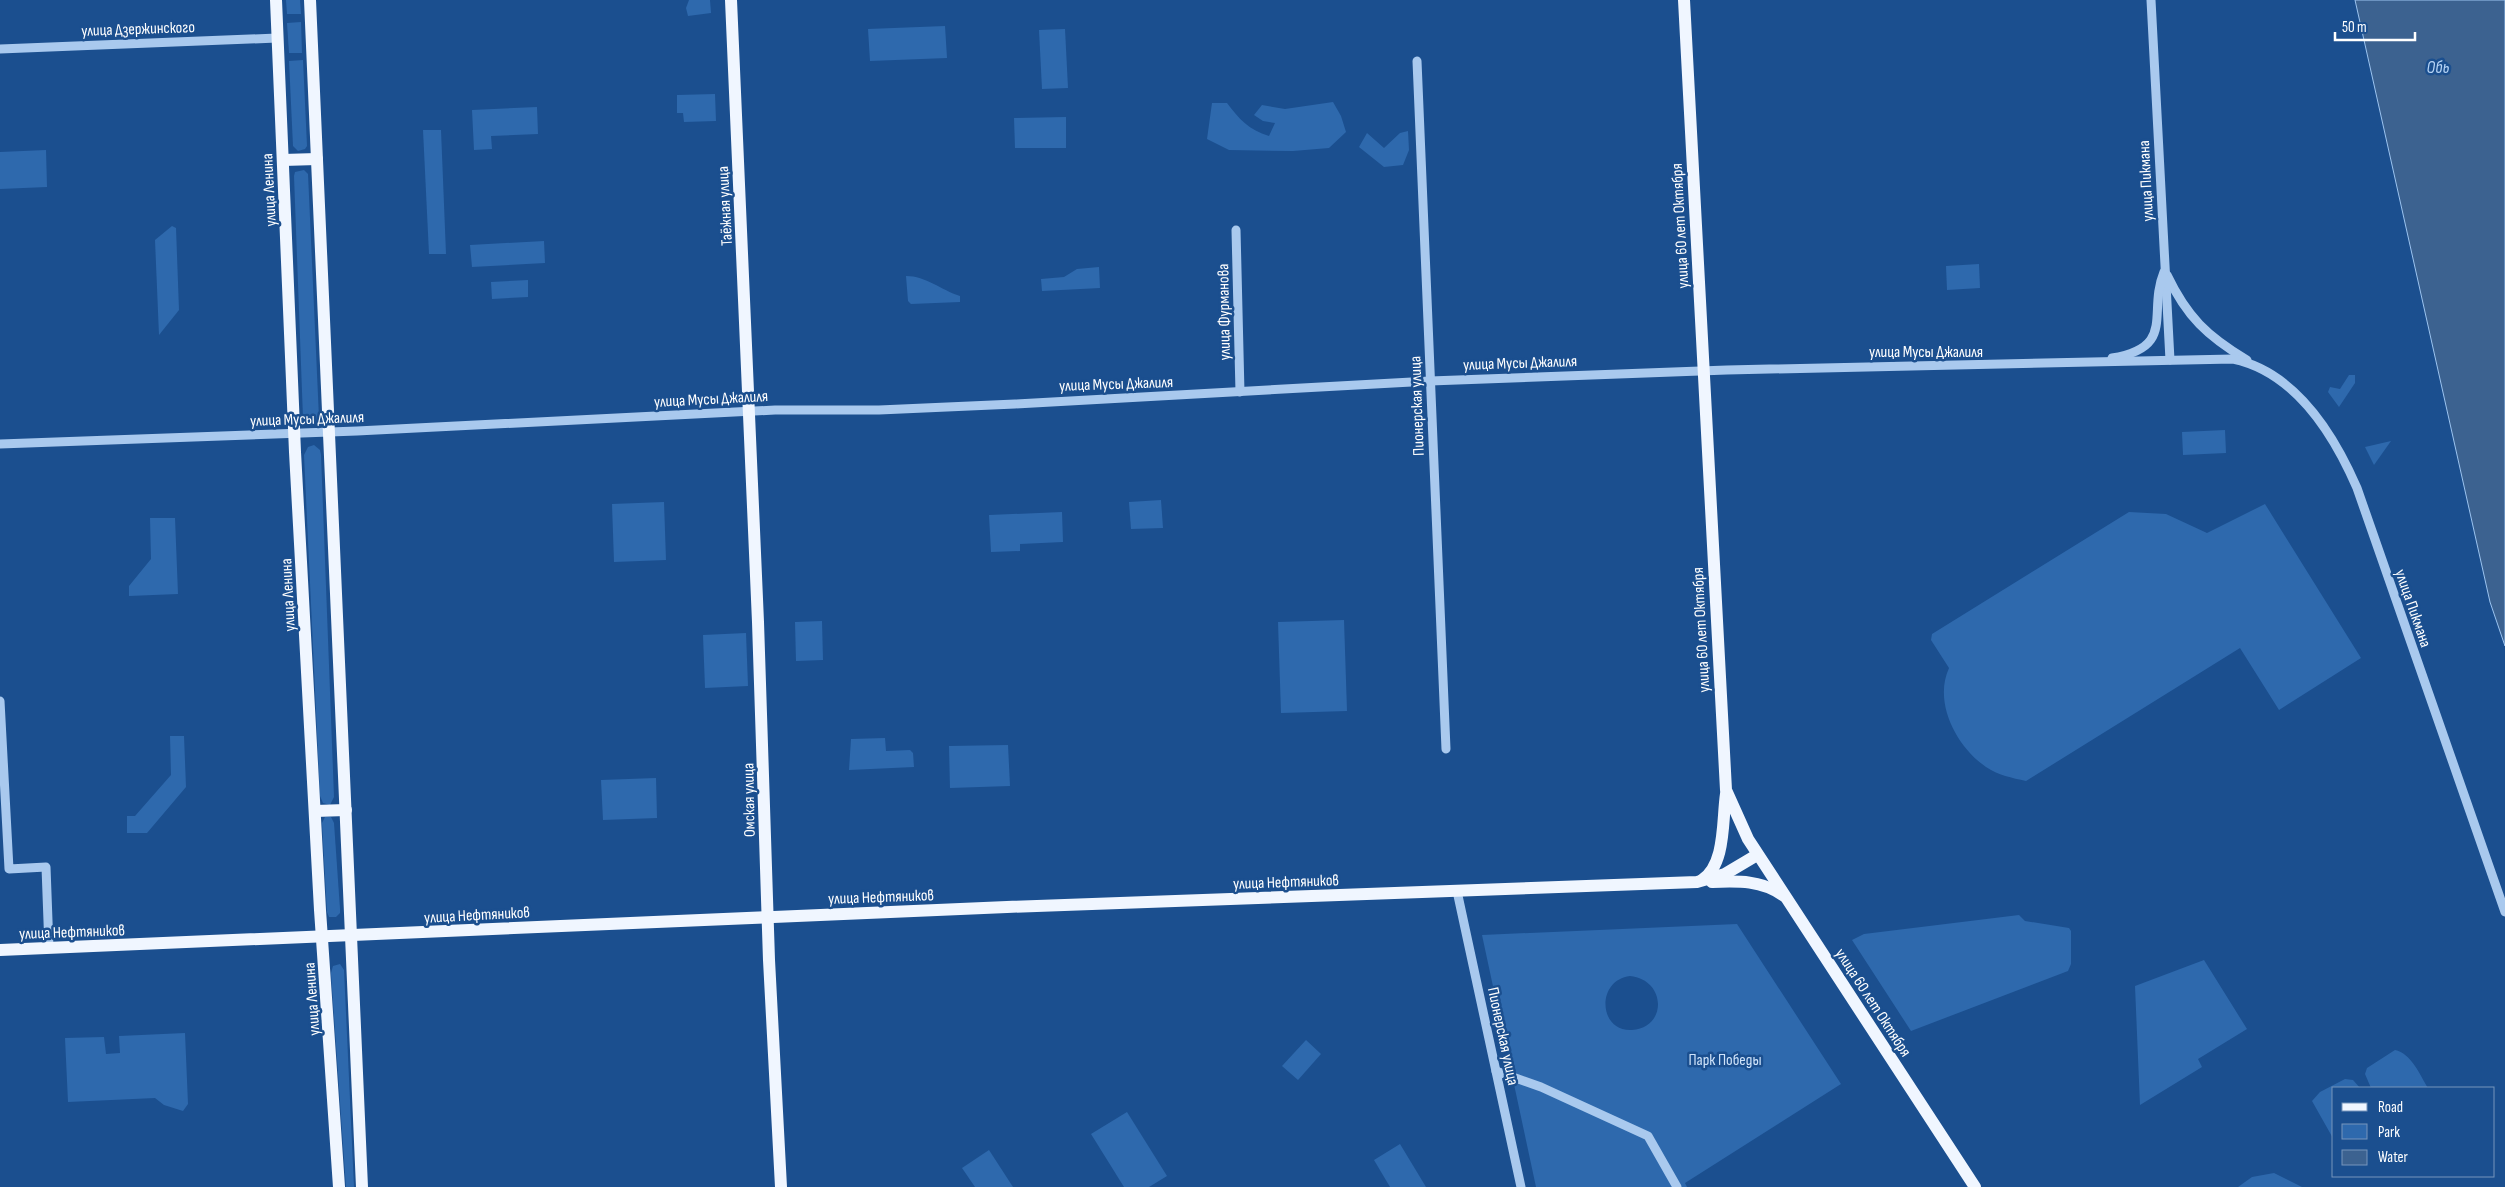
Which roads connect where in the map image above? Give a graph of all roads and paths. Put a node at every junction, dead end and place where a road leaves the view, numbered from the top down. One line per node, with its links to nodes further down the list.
1 (276, 0): 6 (main road, улица Ленина)
2 (310, 0): 9 (main road)
3 (731, 0): 20 (main road, Таёжная улица)
4 (1684, 0): 17 (main road, улица 60 лет Октября)
5 (2151, 0): 12 (street, улица Пикмана)
6 (277, 38): 7 (street, улица Дзержинского); 10 (main road, улица Ленина)
7 (0, 49)
8 (1417, 61): 18 (street, Пионерская улица)
9 (316, 159): 10 (main road); 21 (main road)
10 (283, 160): 22 (main road, улица Ленина)
11 (1236, 230): 19 (street, улица Фурманова)
12 (2165, 270): 14 (street, улица Пикмана); 15 (street); 16 (street)
13 (2234, 359): 14 (street, улица Мусы Джалиля); 16 (street, улица Пикмана)
14 (2170, 360): 15 (street, улица Мусы Джалиля)
15 (2092, 363): 17 (street, улица Мусы Джалиля)
16 (2257, 366): 33 (street, улица Пикмана)
17 (1703, 370): 18 (street, улица Мусы Джалиля); 26 (main road, улица 60 лет Октября)
18 (1430, 381): 19 (street, улица Мусы Джалиля); 25 (street, Пионерская улица)
19 (1240, 392): 20 (street, улица Мусы Джалиля)
20 (749, 411): 21 (street, улица Мусы Джалиля); 34 (main road, Омская улица)
21 (330, 432): 22 (street, улица Мусы Джалиля); 27 (main road)
22 (294, 434): 23 (street, улица Мусы Джалиля); 28 (main road, улица Ленина)
23 (0, 444)
24 (0, 701): 37 (street)
25 (1446, 749)
26 (1726, 790): 29 (main road, улица 60 лет Октября); 30 (main road)
27 (346, 810): 28 (main road); 35 (main road)
28 (315, 811): 36 (main road, улица Ленина)
29 (1758, 855): 30 (main road, улица Нефтяников); 32 (main road, улица 60 лет Октября)
30 (1697, 882): 31 (main road, улица Нефтяников); 32 (main road)
31 (1457, 891): 34 (main road, улица Нефтяников); 39 (street, Пионерская улица)
32 (1790, 901): 45 (main road, улица 60 лет Октября)
33 (2505, 912)
34 (768, 917): 35 (main road, улица Нефтяников); 42 (main road, Омская улица)
35 (352, 936): 36 (main road, улица Нефтяников); 41 (main road)
36 (322, 937): 37 (main road, улица Нефтяников); 40 (main road, улица Ленина)
37 (49, 948): 38 (main road, улица Нефтяников)
38 (0, 950)
39 (1496, 1071): 43 (street, Пионерская улица); 44 (street)
40 (339, 1187)
41 (362, 1187)
42 (781, 1187)
43 (1521, 1187)
44 (1677, 1187)
45 (1975, 1187)

